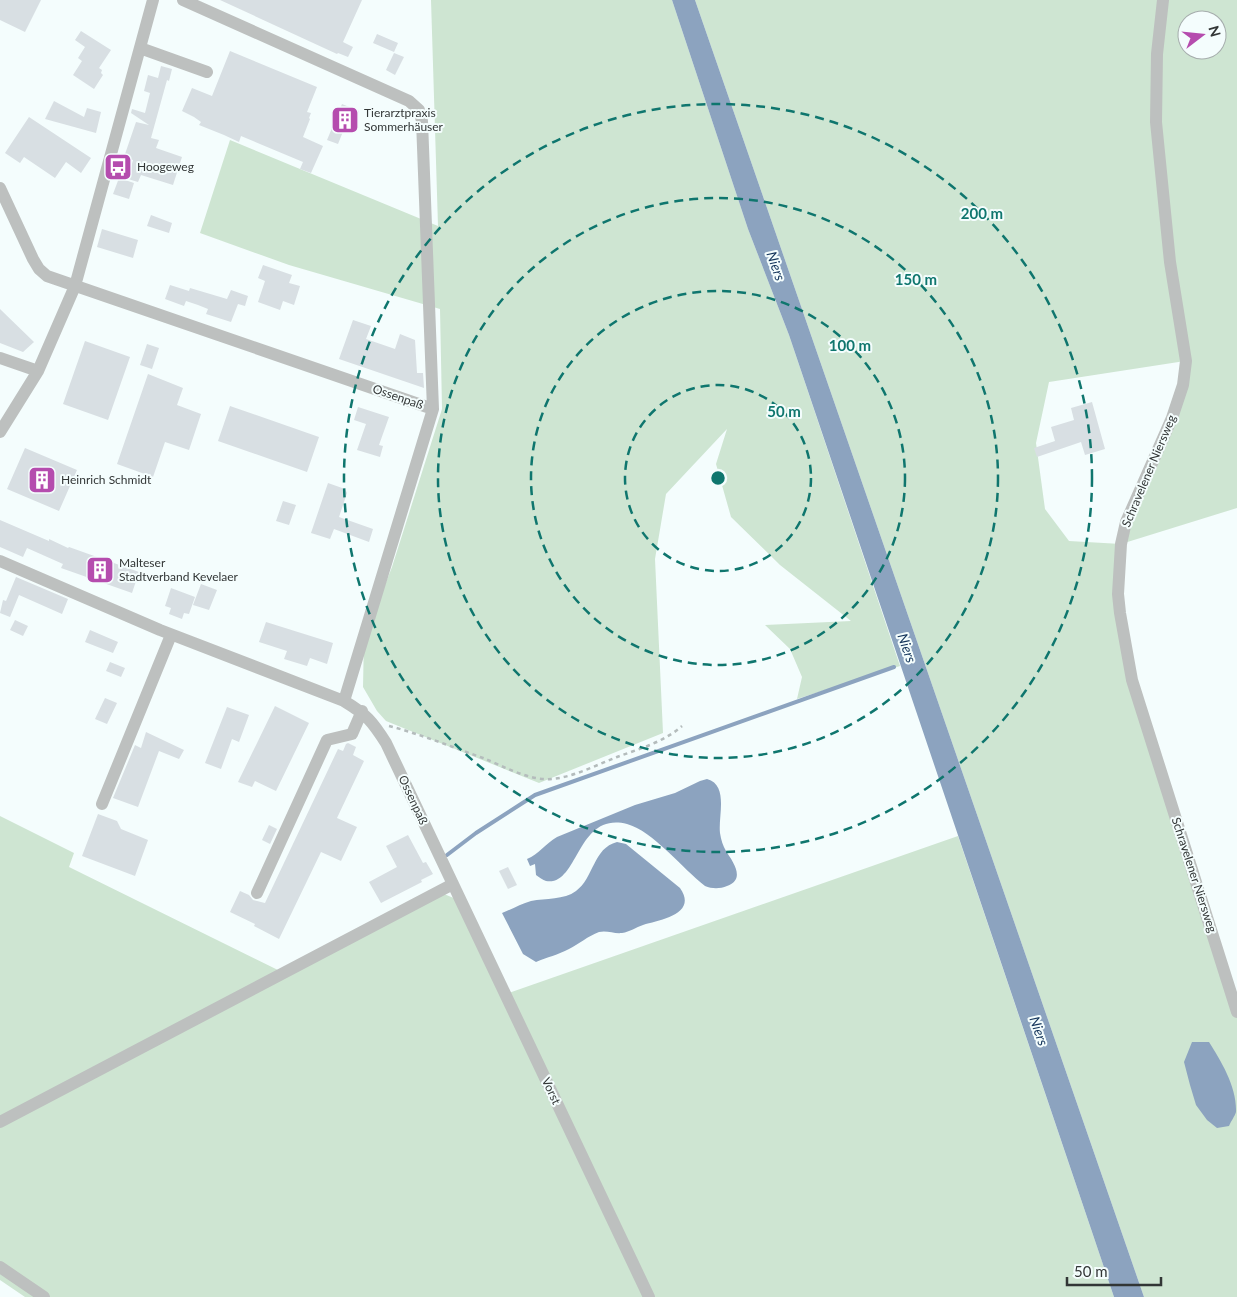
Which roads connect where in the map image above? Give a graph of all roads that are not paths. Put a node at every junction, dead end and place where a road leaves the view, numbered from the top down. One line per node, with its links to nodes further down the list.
1 (153, 0): 4 (street)
2 (182, 0): 10 (street)
3 (1162, 0): 19 (street, Schravelener Niersweg)
4 (140, 48): 5 (street); 7 (street)
5 (207, 72)
6 (0, 188): 7 (street, Ossenpaß)
7 (75, 286): 9 (street); 10 (street, Ossenpaß)
8 (0, 358): 9 (street)
9 (38, 371): 11 (street)
10 (433, 409): 14 (street, Ossenpaß)
11 (0, 432)
12 (0, 560): 13 (street, Ossenpaß)
13 (171, 635): 14 (street, Ossenpaß); 16 (street)
14 (344, 701): 15 (street, Ossenpaß)
15 (362, 711): 17 (street, Ossenpaß); 18 (street)
16 (102, 804)
17 (453, 884): 20 (street); 23 (street, Vorst)
18 (256, 893)
19 (1237, 1012)
20 (0, 1122)
21 (0, 1268): 22 (street)
22 (44, 1297)
23 (649, 1297)

